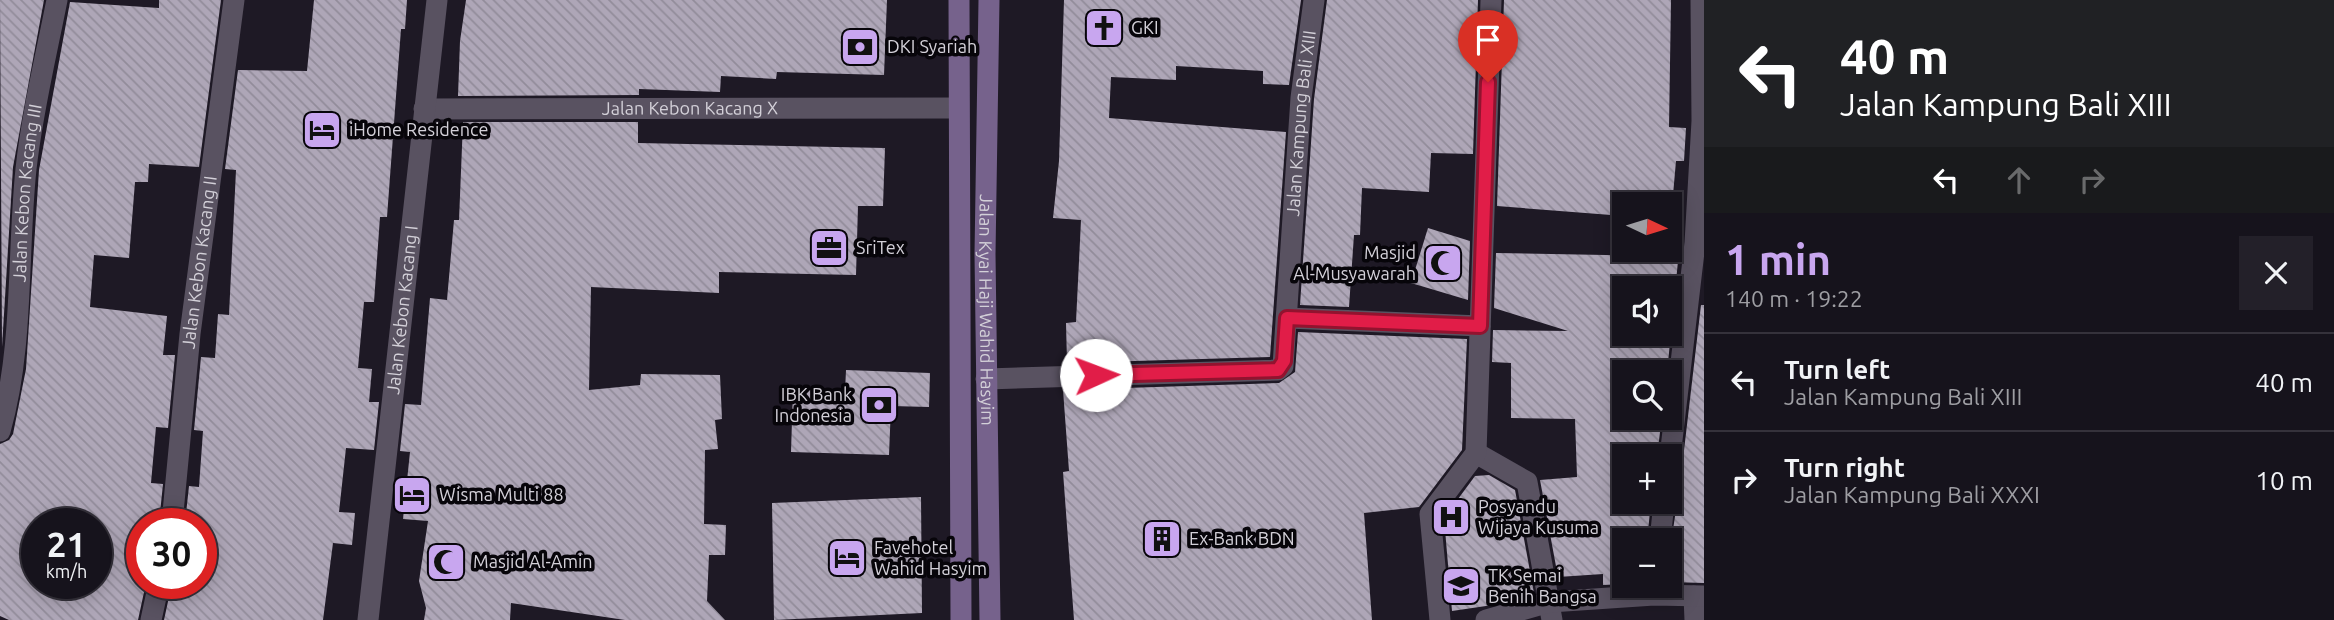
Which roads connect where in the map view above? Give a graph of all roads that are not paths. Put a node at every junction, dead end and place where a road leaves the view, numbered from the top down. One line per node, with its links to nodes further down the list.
1 (57, 0): 14 (street, Jalan Kebon Kacang III)
2 (234, 0): 17 (street, Jalan Kebon Kacang II)
3 (437, 0): 10 (street, Jalan Kebon Kacang I)
4 (959, 0): 9 (main road, Jalan Kyai Haji Wahid Hasyim)
5 (989, 0): 13 (main road, Jalan Kyai Haji Wahid Hasyim)
6 (1314, 0): 11 (street, Jalan Kampung Bali XIII)
7 (1491, 0): 12 (street)
8 (1701, 0): 15 (street)
9 (958, 107): 10 (street, Jalan Kebon Kacang X); 24 (main road, Jalan Kyai Haji Wahid Hasyim)
10 (424, 109): 23 (street, Jalan Kebon Kacang I)
11 (1287, 318): 12 (street); 13 (street, Jalan Kampung Bali XIII)
12 (1480, 326): 16 (street)
13 (986, 379): 25 (main road, Jalan Kyai Haji Wahid Hasyim)
14 (0, 430)
15 (1672, 444)
16 (1475, 453): 21 (street); 26 (street)
17 (173, 508)
18 (1699, 596): 28 (street)
19 (1619, 598): 21 (street)
20 (156, 599): 22 (street)
21 (1551, 611): 27 (street)
22 (151, 620)
23 (368, 620)
24 (961, 620)
25 (990, 620)
26 (1440, 620)
27 (1486, 620)
28 (1695, 620)

